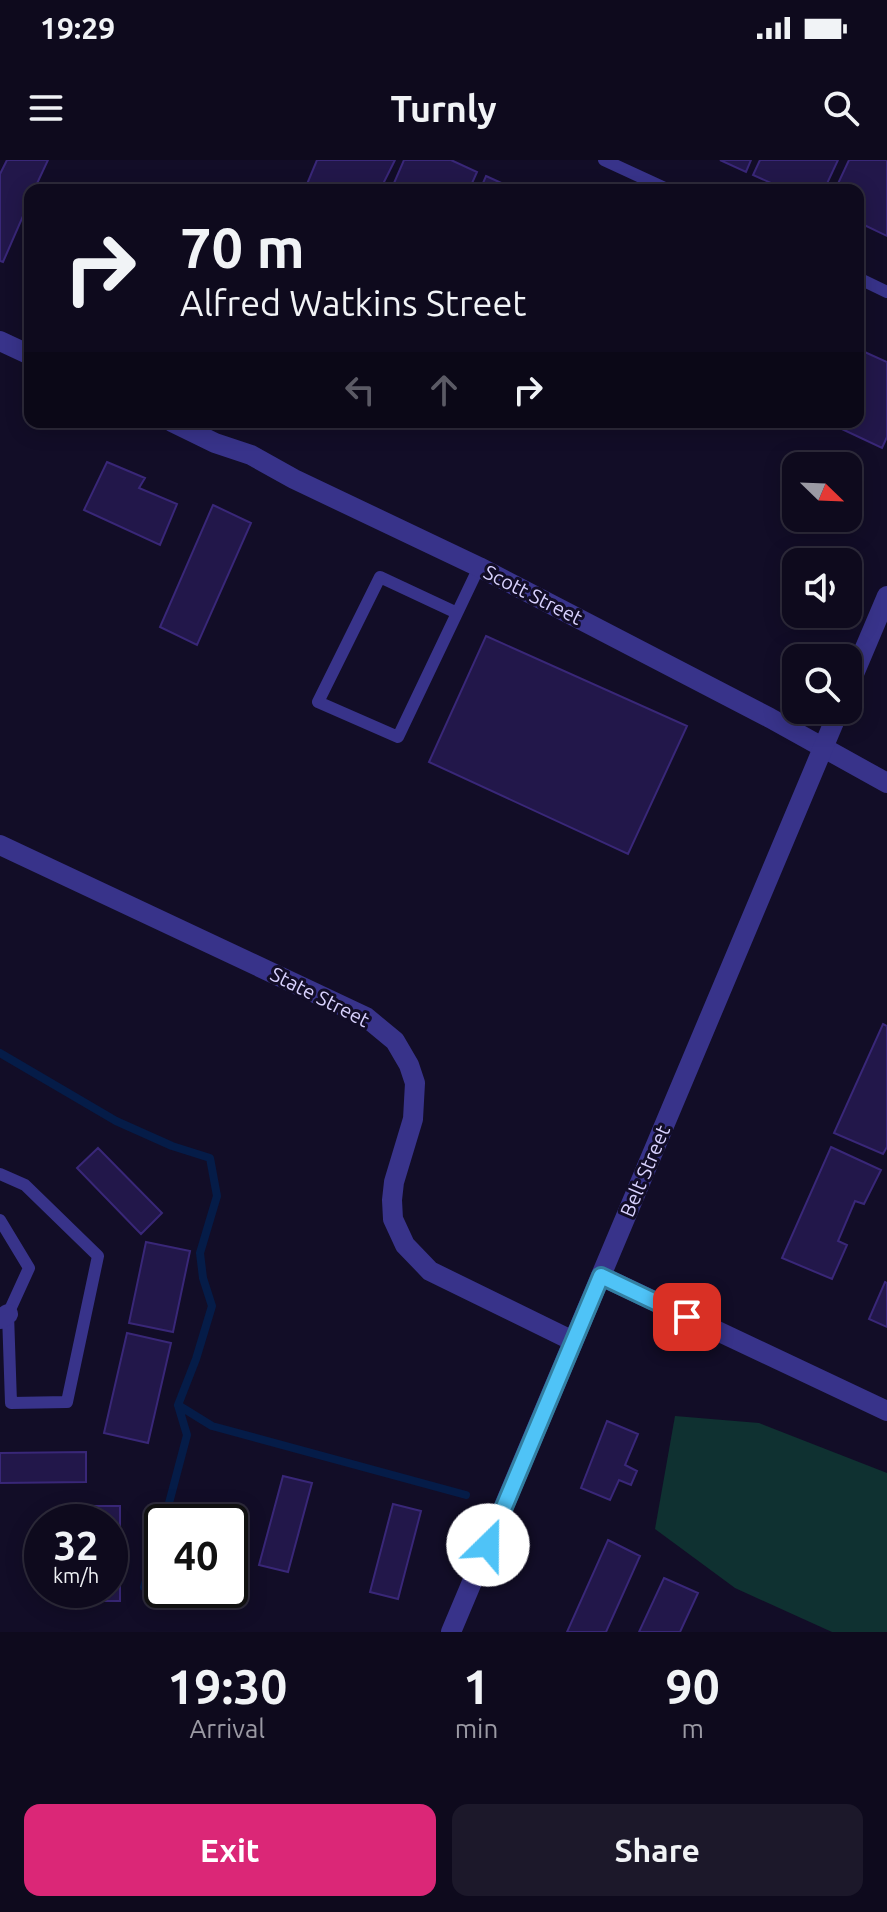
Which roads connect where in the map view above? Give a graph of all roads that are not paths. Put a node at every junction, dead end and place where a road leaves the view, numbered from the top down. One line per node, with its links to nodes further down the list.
1 (604, 160): 2 (lane)
2 (656, 184)
3 (864, 281): 4 (lane)
4 (887, 292)
5 (0, 341): 6 (street)
6 (24, 352)
7 (184, 428): 8 (street, Scott Street)
8 (479, 567): 10 (lane); 13 (street, Scott Street)
9 (887, 596): 11 (street)
10 (457, 613): 10 (lane)
11 (862, 655)
12 (833, 724): 13 (street, Belt Street)
13 (823, 747): 14 (street, Scott Street); 18 (street, Belt Street)
14 (887, 783)
15 (0, 845): 20 (street, State Street)
16 (0, 1174): 19 (lane)
17 (0, 1220): 19 (lane)
18 (601, 1276): 20 (street, Belt Street); 21 (street)
19 (4, 1316)
20 (573, 1341): 22 (street, Belt Street)
21 (887, 1411)
22 (451, 1632)

